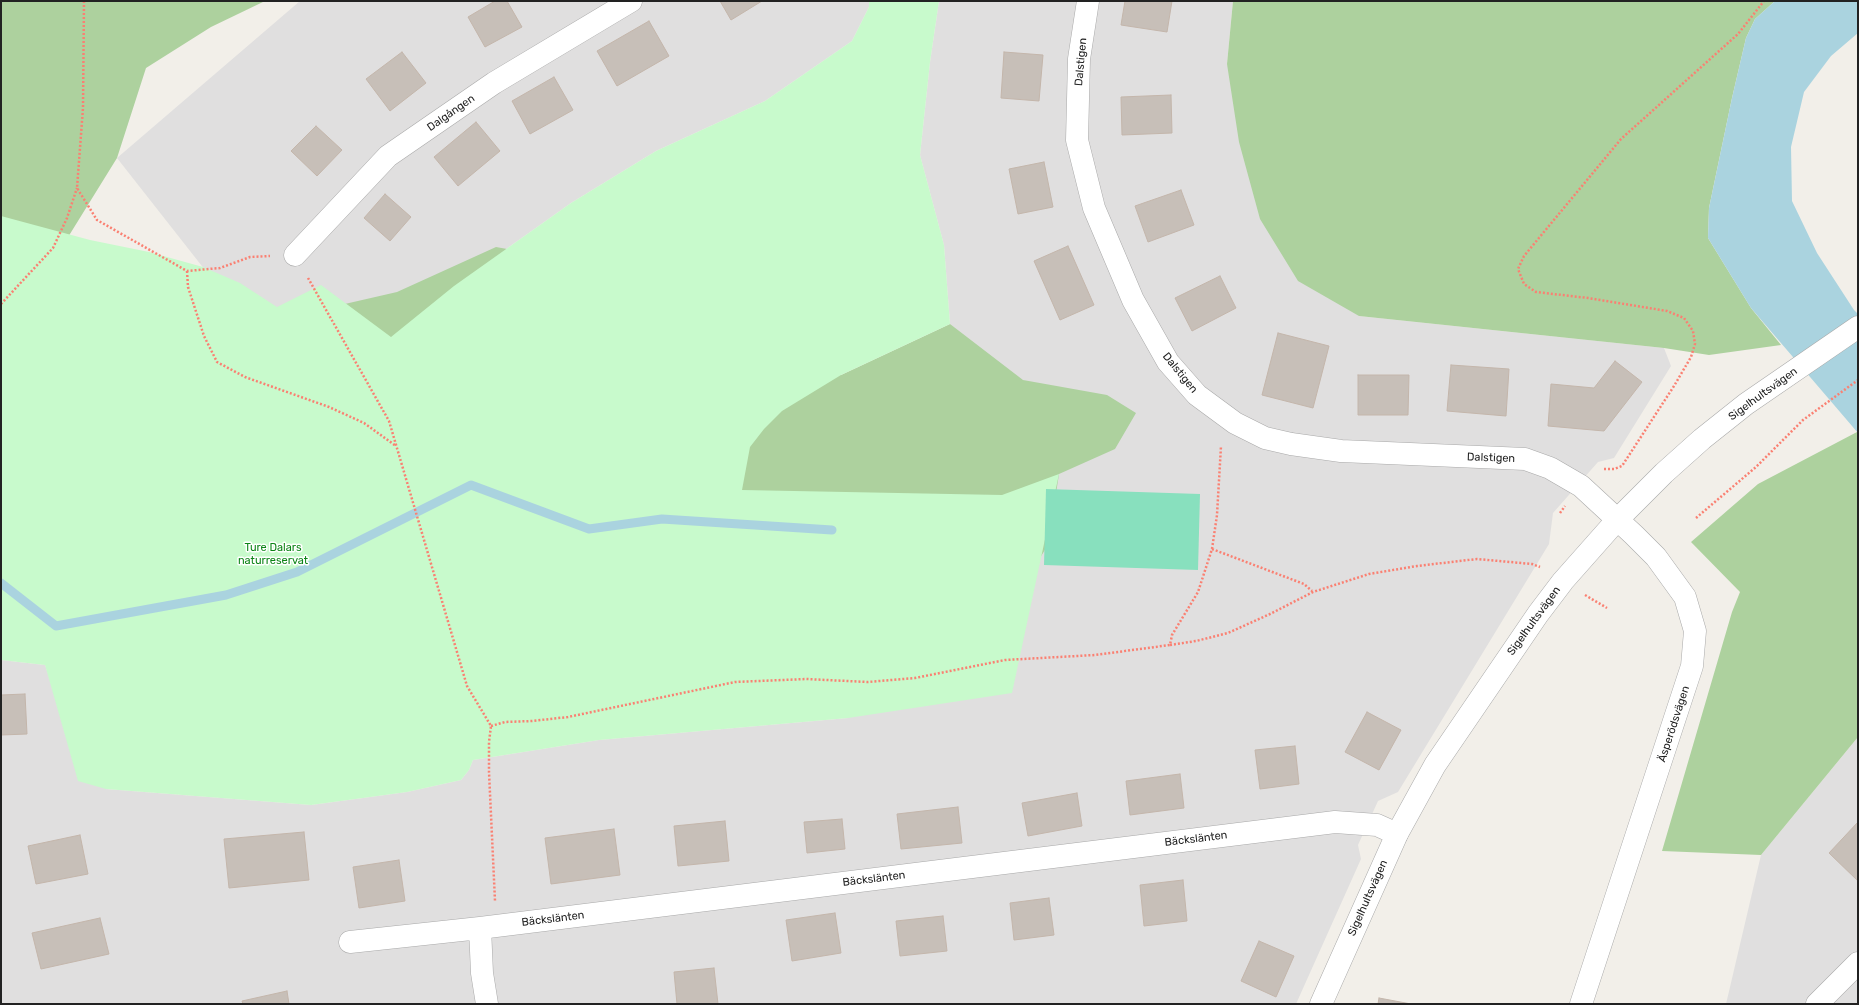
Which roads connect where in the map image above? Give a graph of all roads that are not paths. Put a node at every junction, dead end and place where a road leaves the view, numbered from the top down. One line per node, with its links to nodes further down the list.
1 (631, 1): 3 (street, Dalgången)
2 (1088, 1): 5 (street, Dalstigen)
3 (295, 255)
4 (1858, 327): 6 (street, Sigelhultsvägen)
5 (1576, 483): 6 (street, Äsperödsvägen)
6 (1617, 520): 7 (street, Sigelhultsvägen); 13 (street, Äsperödsvägen)
7 (1397, 834): 8 (street, Bäckslänten); 12 (street, Sigelhultsvägen)
8 (488, 927): 9 (street, Bäckslänten); 11 (street)
9 (350, 942)
10 (1858, 963): 14 (street)
11 (487, 1004)
12 (1321, 1004)
13 (1581, 1004)
14 (1817, 1004)

